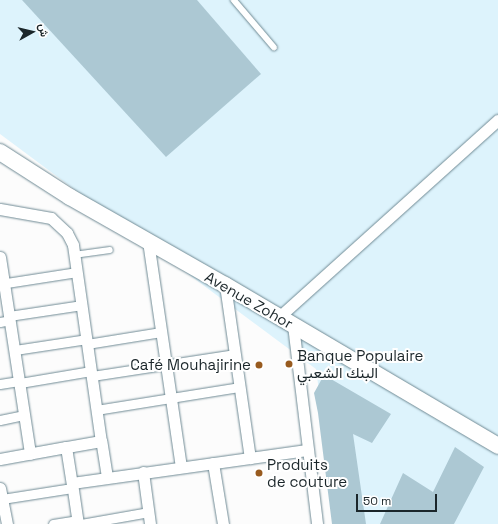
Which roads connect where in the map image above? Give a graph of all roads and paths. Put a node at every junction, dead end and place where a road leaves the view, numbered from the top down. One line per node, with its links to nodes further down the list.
1 (234, 0): 2 (lane)
2 (274, 47)
3 (498, 120): 15 (street)
4 (0, 152): 7 (main road, Avenue Zohor)
5 (0, 204): 6 (street)
6 (0, 210): 9 (street)
7 (148, 241): 13 (main road, Avenue Zohor); 18 (street)
8 (110, 250): 9 (lane)
9 (74, 255): 11 (street)
10 (0, 257): 12 (street)
11 (78, 272): 12 (street); 14 (street)
12 (2, 284): 16 (street)
13 (225, 285): 15 (main road, Avenue Zohor); 21 (street)
14 (82, 305): 16 (street); 19 (street)
15 (279, 317): 17 (main road, Avenue Zohor)
16 (6, 320): 20 (street)
17 (293, 325): 32 (main road, Avenue Zohor); 34 (street)
18 (161, 332): 19 (street); 22 (street)
19 (87, 341): 20 (street); 23 (street)
20 (14, 350): 24 (street)
21 (235, 354): 22 (street); 26 (street)
22 (166, 365): 23 (street); 27 (street)
23 (92, 374): 24 (street); 28 (street)
24 (19, 382): 25 (street); 29 (street)
25 (0, 384)
26 (240, 387): 27 (street); 36 (street)
27 (171, 398): 28 (street); 39 (street)
28 (96, 410): 31 (street)
29 (24, 415): 30 (street); 35 (street)
30 (0, 420)
31 (101, 441): 33 (street); 41 (street)
32 (498, 446)
33 (66, 447): 35 (street); 42 (street)
34 (307, 450): 36 (street); 50 (street)
35 (30, 454): 37 (street)
36 (250, 458): 38 (street)
37 (0, 459)
38 (214, 463): 39 (street); 49 (street)
39 (181, 467): 40 (street)
40 (143, 472): 41 (street); 44 (street)
41 (107, 477): 42 (street)
42 (72, 485): 43 (street); 45 (street)
43 (1, 493): 46 (street)
44 (149, 512): 45 (street); 48 (street)
45 (79, 523): 47 (street)
46 (7, 524)
47 (53, 524)
48 (150, 524)
49 (223, 524)
50 (317, 524)

